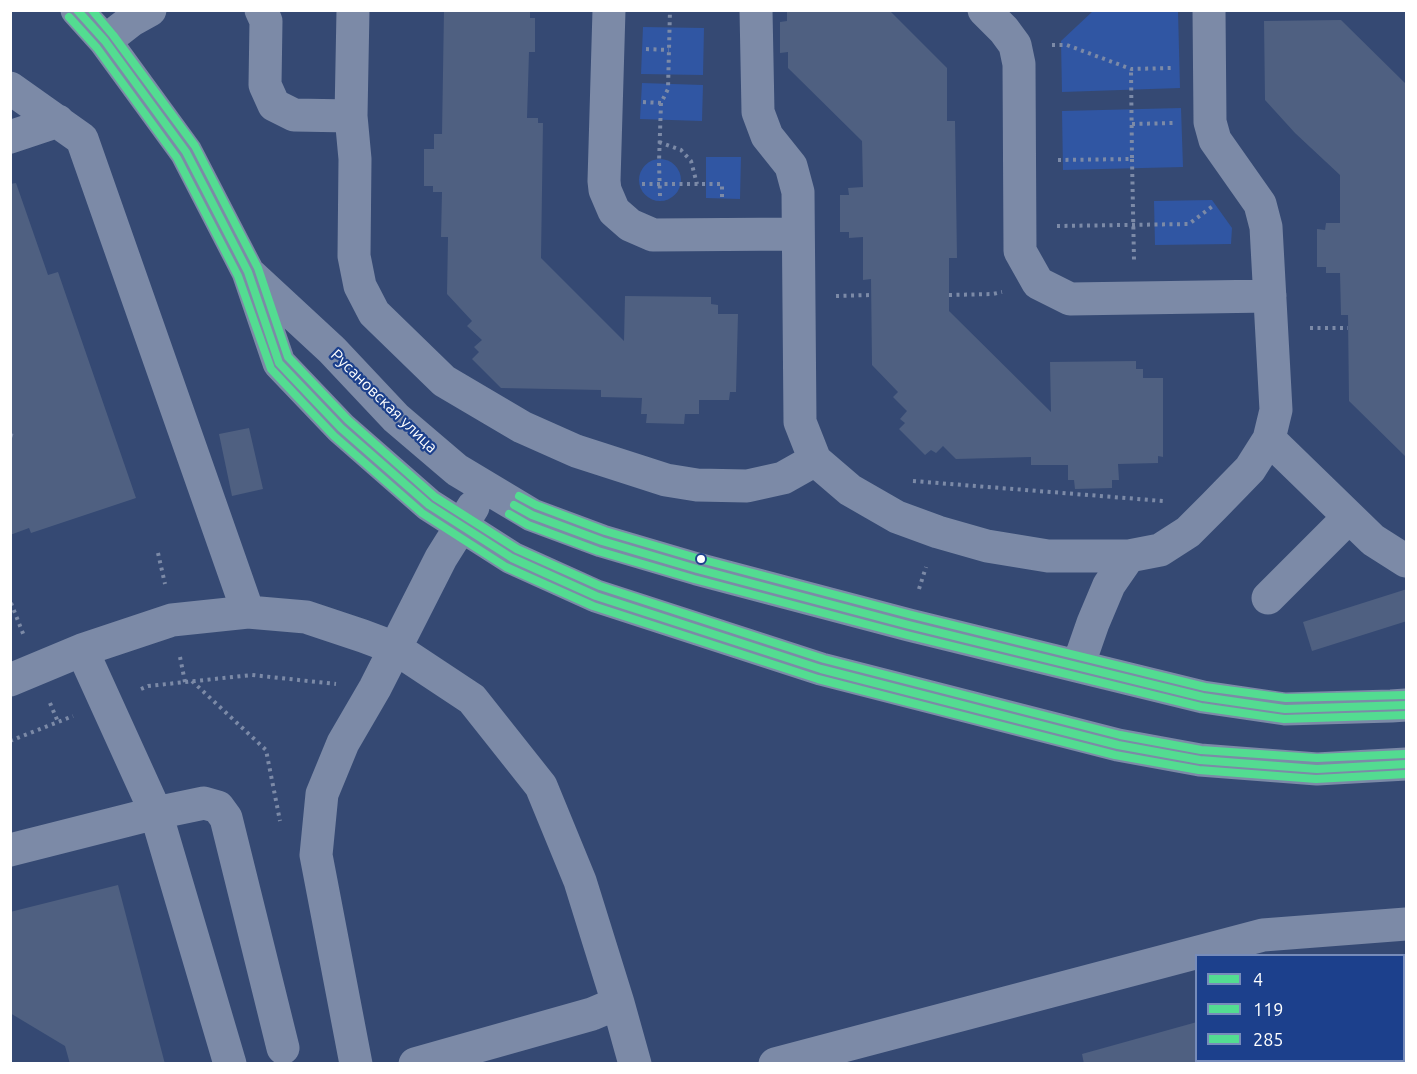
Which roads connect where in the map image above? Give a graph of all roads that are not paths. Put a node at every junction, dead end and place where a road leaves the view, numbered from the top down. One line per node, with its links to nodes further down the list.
1 (77, 10): 9 (street, Русановская улица)
2 (150, 10): 9 (street)
3 (261, 10): 11 (street)
4 (353, 10): 11 (street)
5 (609, 10): 14 (street)
6 (756, 10): 14 (street)
7 (984, 10): 16 (street)
8 (1209, 10): 16 (street)
9 (105, 41): 15 (street, Русановская улица)
10 (10, 88): 12 (street)
11 (351, 116): 18 (street)
12 (58, 121): 13 (street); 25 (street)
13 (10, 137)
14 (798, 234): 18 (street)
15 (248, 272): 19 (street, Русановская улица); 21 (street, Русановская улица)
16 (1270, 296): 17 (street)
17 (1269, 439): 20 (street); 22 (street)
18 (815, 460): 22 (street)
19 (486, 488): 21 (street); 28 (street, Русановская улица)
20 (1349, 517): 23 (street); 24 (street)
21 (462, 526): 26 (street); 31 (street, Русановская улица)
22 (1129, 556): 28 (street)
23 (1407, 561)
24 (1268, 598)
25 (248, 612): 26 (street); 27 (street)
26 (395, 648): 35 (street); 38 (street)
27 (82, 650): 29 (street); 32 (street)
28 (1078, 666): 30 (street, Русановская улица)
29 (10, 680)
30 (1407, 705)
31 (1407, 764)
32 (156, 813): 33 (street); 36 (street); 37 (street)
33 (10, 850)
34 (1407, 924): 41 (street)
35 (618, 1003): 39 (street); 40 (street)
36 (283, 1048)
37 (230, 1064)
38 (356, 1064)
39 (415, 1064)
40 (635, 1064)
41 (775, 1064)

